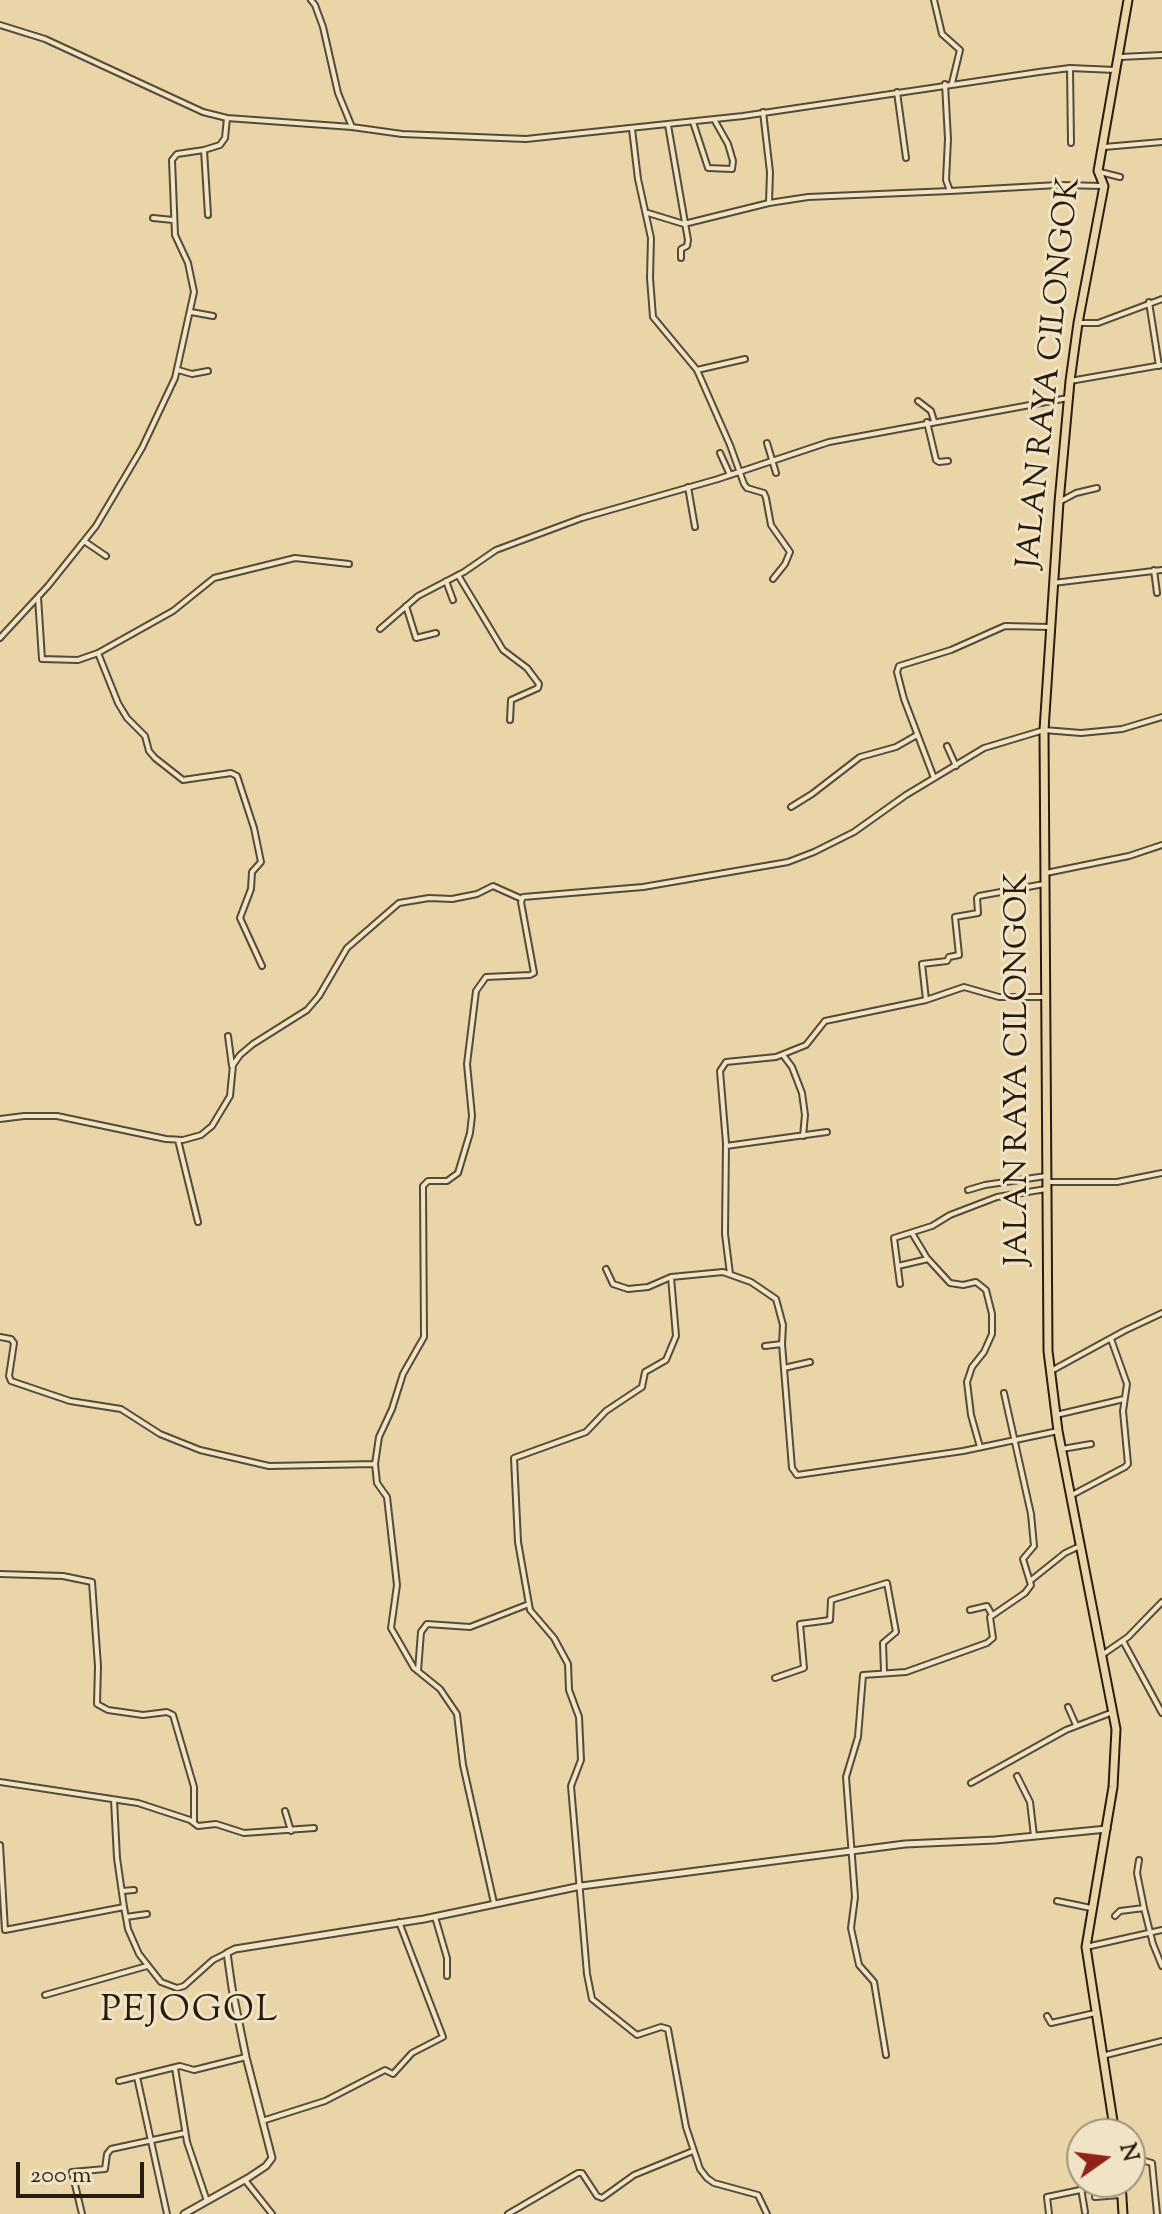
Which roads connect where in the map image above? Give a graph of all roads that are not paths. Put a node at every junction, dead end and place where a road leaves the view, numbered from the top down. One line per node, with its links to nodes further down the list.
1 (311, 0): 17 (street)
2 (934, 0): 9 (street)
3 (1128, 0): 6 (highway, JALAN RAYA CILONGOK)
4 (0, 25): 13 (street)
5 (1162, 55): 6 (street)
6 (1120, 57): 8 (highway, JALAN RAYA CILONGOK)
7 (1070, 68): 8 (street); 9 (street); 20 (street)
8 (1117, 70): 21 (highway, JALAN RAYA CILONGOK)
9 (952, 83): 10 (street)
10 (945, 84): 11 (street); 27 (street)
11 (897, 92): 12 (street); 23 (street)
12 (763, 112): 14 (street); 28 (street)
13 (227, 118): 17 (street); 22 (street)
14 (714, 120): 15 (street); 15 (street)
15 (693, 122): 16 (street)
16 (668, 125): 18 (street); 33 (street)
17 (352, 127): 18 (street)
18 (632, 129): 29 (street)
19 (1162, 142): 21 (street)
20 (1071, 143)
21 (1101, 147): 24 (highway, JALAN RAYA CILONGOK)
22 (204, 150): 30 (street); 32 (street)
23 (906, 158)
24 (1098, 171): 25 (street); 26 (highway, JALAN RAYA CILONGOK)
25 (1120, 177)
26 (1104, 186): 27 (street); 39 (highway, JALAN RAYA CILONGOK)
27 (950, 191): 28 (street)
28 (769, 203): 33 (street)
29 (648, 213): 33 (street); 43 (street)
30 (208, 215)
31 (153, 218): 32 (street)
32 (173, 220): 37 (street)
33 (684, 224): 34 (street)
34 (681, 258)
35 (1162, 299): 36 (street)
36 (1149, 302): 39 (street); 41 (street)
37 (191, 312): 38 (street); 42 (street)
38 (213, 316)
39 (1078, 323): 45 (highway, JALAN RAYA CILONGOK)
40 (745, 359): 43 (street)
41 (1160, 366): 45 (street)
42 (178, 370): 44 (street); 61 (street)
43 (697, 370): 54 (street)
44 (208, 371)
45 (1070, 381): 46 (highway, JALAN RAYA CILONGOK)
46 (1068, 398): 48 (street); 59 (highway, JALAN RAYA CILONGOK)
47 (918, 401): 48 (street)
48 (934, 421): 49 (street)
49 (927, 422): 52 (street); 53 (street)
50 (767, 443): 52 (street)
51 (720, 453): 56 (street)
52 (772, 460): 54 (street); 55 (street)
53 (948, 461)
54 (739, 472): 56 (street); 67 (street)
55 (776, 473)
56 (730, 475): 57 (street)
57 (688, 487): 60 (street); 66 (street)
58 (1097, 488): 59 (street)
59 (1059, 502): 69 (highway, JALAN RAYA CILONGOK)
60 (695, 527)
61 (84, 541): 62 (street); 71 (street)
62 (106, 556)
63 (349, 564): 78 (street)
64 (1154, 570): 65 (street); 69 (street); 70 (street)
65 (1162, 570)
66 (458, 575): 68 (street); 80 (street)
67 (773, 579)
68 (446, 581): 72 (street); 73 (street)
69 (1053, 583): 74 (highway, JALAN RAYA CILONGOK)
70 (1157, 593)
71 (38, 597): 77 (street); 78 (street)
72 (453, 600)
73 (406, 606): 75 (street); 76 (street)
74 (1050, 627): 81 (highway, JALAN RAYA CILONGOK); 82 (street)
75 (380, 629)
76 (436, 633)
77 (0, 638)
78 (98, 653): 91 (street)
79 (1162, 717): 81 (street)
80 (510, 720)
81 (1044, 730): 84 (street); 88 (highway, JALAN RAYA CILONGOK)
82 (917, 735): 85 (street); 86 (street)
83 (947, 746): 84 (street)
84 (956, 767): 85 (street)
85 (934, 778): 90 (street)
86 (791, 807)
87 (1162, 845): 88 (street)
88 (1044, 873): 89 (highway, JALAN RAYA CILONGOK)
89 (1044, 884): 92 (highway, JALAN RAYA CILONGOK); 93 (street)
90 (522, 899): 96 (street); 129 (street)
91 (262, 966)
92 (1045, 997): 93 (street); 103 (highway, JALAN RAYA CILONGOK)
93 (926, 1000): 95 (street)
94 (228, 1036): 96 (street)
95 (783, 1055): 99 (street); 101 (street)
96 (232, 1068): 100 (street)
97 (0, 1119): 100 (street)
98 (827, 1132): 99 (street)
99 (803, 1136): 101 (street)
100 (178, 1140): 105 (street)
101 (726, 1146): 110 (street)
102 (1162, 1173): 103 (street)
103 (1049, 1182): 104 (street); 106 (street); 120 (highway, JALAN RAYA CILONGOK)
104 (968, 1190)
105 (198, 1222)
106 (912, 1233): 107 (street); 108 (street)
107 (928, 1259): 108 (street); 127 (street)
108 (898, 1266): 112 (street)
109 (606, 1269): 111 (street)
110 (730, 1274): 111 (street); 116 (street)
111 (671, 1277): 135 (street)
112 (900, 1284)
113 (1162, 1313): 115 (street)
114 (0, 1337): 129 (street)
115 (1111, 1339): 120 (street); 122 (street)
116 (782, 1344): 117 (street); 119 (street)
117 (765, 1346)
118 (810, 1362): 119 (street)
119 (784, 1368): 127 (street)
120 (1049, 1372): 123 (highway, JALAN RAYA CILONGOK)
121 (1004, 1393): 125 (street)
122 (1124, 1399): 123 (street); 130 (street)
123 (1056, 1415): 124 (highway, JALAN RAYA CILONGOK)
124 (1058, 1431): 125 (street); 128 (highway, JALAN RAYA CILONGOK)
125 (1016, 1441): 127 (street); 133 (street)
126 (1091, 1444): 128 (street)
127 (980, 1448)
128 (1062, 1449): 130 (highway, JALAN RAYA CILONGOK)
129 (375, 1464): 140 (street)
130 (1071, 1495): 131 (highway, JALAN RAYA CILONGOK)
131 (1080, 1546): 133 (street); 139 (highway, JALAN RAYA CILONGOK)
132 (0, 1574): 152 (street)
133 (1030, 1581): 137 (street)
134 (1162, 1602): 138 (street)
135 (529, 1604): 140 (street); 160 (street)
136 (970, 1610): 137 (street)
137 (992, 1615): 141 (street)
138 (1123, 1641): 139 (street); 145 (street)
139 (1102, 1655): 144 (highway, JALAN RAYA CILONGOK)
140 (418, 1671): 164 (street)
141 (884, 1672): 142 (street); 158 (street)
142 (775, 1678)
143 (1068, 1707): 146 (street)
144 (1113, 1712): 146 (street); 154 (highway, JALAN RAYA CILONGOK)
145 (1162, 1713)
146 (1076, 1725): 149 (street)
147 (1017, 1776): 156 (street)
148 (0, 1782): 150 (street)
149 (971, 1783)
150 (114, 1800): 152 (street); 162 (street)
151 (285, 1811): 155 (street)
152 (194, 1822): 155 (street)
153 (314, 1828): 155 (street)
154 (1107, 1829): 156 (street); 166 (highway, JALAN RAYA CILONGOK)
155 (291, 1831)
156 (1034, 1836): 158 (street)
157 (0, 1845): 165 (street)
158 (852, 1851): 160 (street); 184 (street)
159 (1139, 1860): 167 (street)
160 (581, 1886): 164 (street); 194 (street)
161 (134, 1890): 162 (street)
162 (122, 1891): 165 (street)
163 (1057, 1901): 166 (street)
164 (494, 1903): 171 (street)
165 (124, 1907): 170 (street)
166 (1091, 1908): 175 (highway, JALAN RAYA CILONGOK)
167 (1144, 1908): 169 (street); 174 (street)
168 (147, 1914): 170 (street)
169 (1115, 1916)
170 (126, 1917): 177 (street)
171 (435, 1917): 172 (street); 179 (street)
172 (399, 1922): 176 (street); 191 (street)
173 (1162, 1930): 174 (street)
174 (1150, 1933): 175 (street); 178 (street)
175 (1086, 1947): 181 (highway, JALAN RAYA CILONGOK)
176 (227, 1953): 177 (street); 186 (street)
177 (147, 1966): 180 (street)
178 (1162, 1966)
179 (447, 1976)
180 (45, 1995)
181 (1095, 2013): 182 (street); 185 (highway, JALAN RAYA CILONGOK)
182 (1047, 2016)
183 (1162, 2041): 185 (street)
184 (886, 2055)
185 (1102, 2056): 190 (highway, JALAN RAYA CILONGOK)
186 (246, 2057): 187 (street); 191 (street)
187 (175, 2068): 188 (street); 192 (street)
188 (137, 2077): 189 (street); 193 (street)
189 (119, 2081)
190 (1112, 2118)
191 (262, 2121): 196 (street)
192 (185, 2133): 193 (street); 199 (street)
193 (151, 2141): 201 (street); 202 (street)
194 (693, 2151): 205 (street); 206 (street)
195 (1146, 2162): 208 (street)
196 (245, 2180): 199 (street); 204 (street)
197 (1066, 2192): 207 (street)
198 (1083, 2198): 200 (street)
199 (208, 2201): 203 (street)
200 (1085, 2212)
201 (82, 2214)
202 (167, 2214)
203 (184, 2214)
204 (272, 2214)
205 (508, 2214)
206 (767, 2214)
207 (1049, 2214)
208 (1157, 2214)

